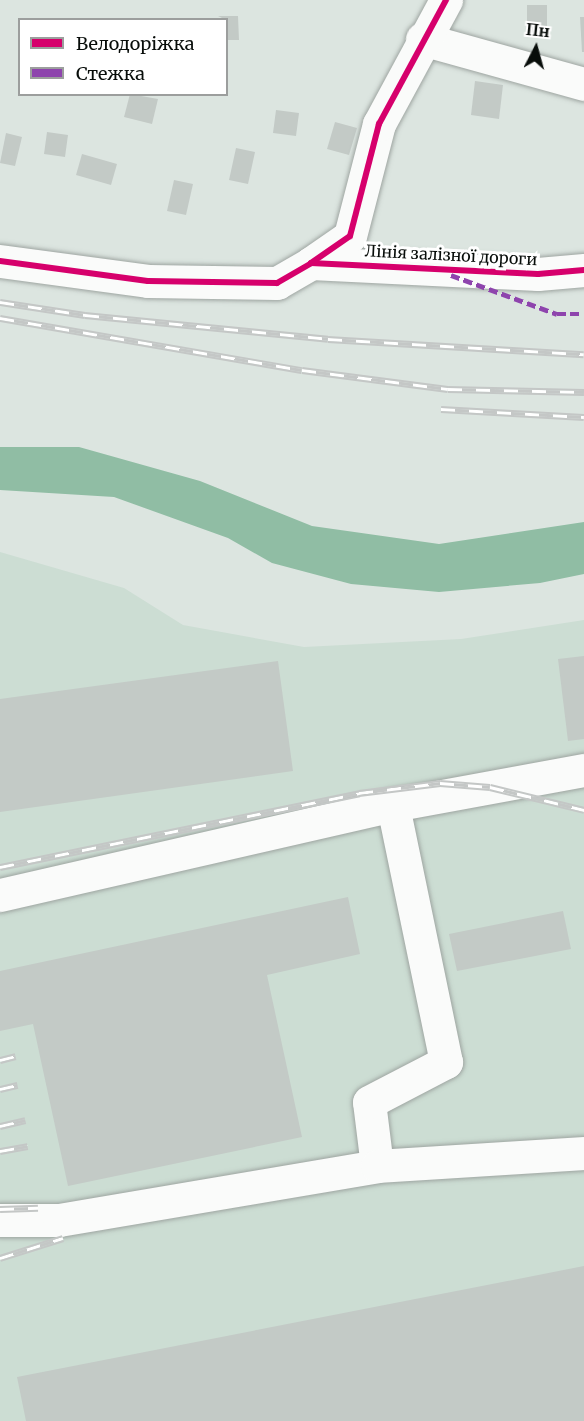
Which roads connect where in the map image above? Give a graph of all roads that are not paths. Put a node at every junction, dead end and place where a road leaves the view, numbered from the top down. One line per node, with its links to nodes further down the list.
1 (446, 0): 2 (street)
2 (422, 39): 3 (street); 5 (street)
3 (584, 84)
4 (0, 261): 5 (street)
5 (311, 263): 6 (street, Лінія залізної дороги)
6 (584, 270)
7 (584, 770): 8 (street)
8 (393, 805): 9 (street); 11 (street)
9 (0, 895)
10 (584, 1153): 11 (street)
11 (376, 1166): 12 (street)
12 (0, 1220)

